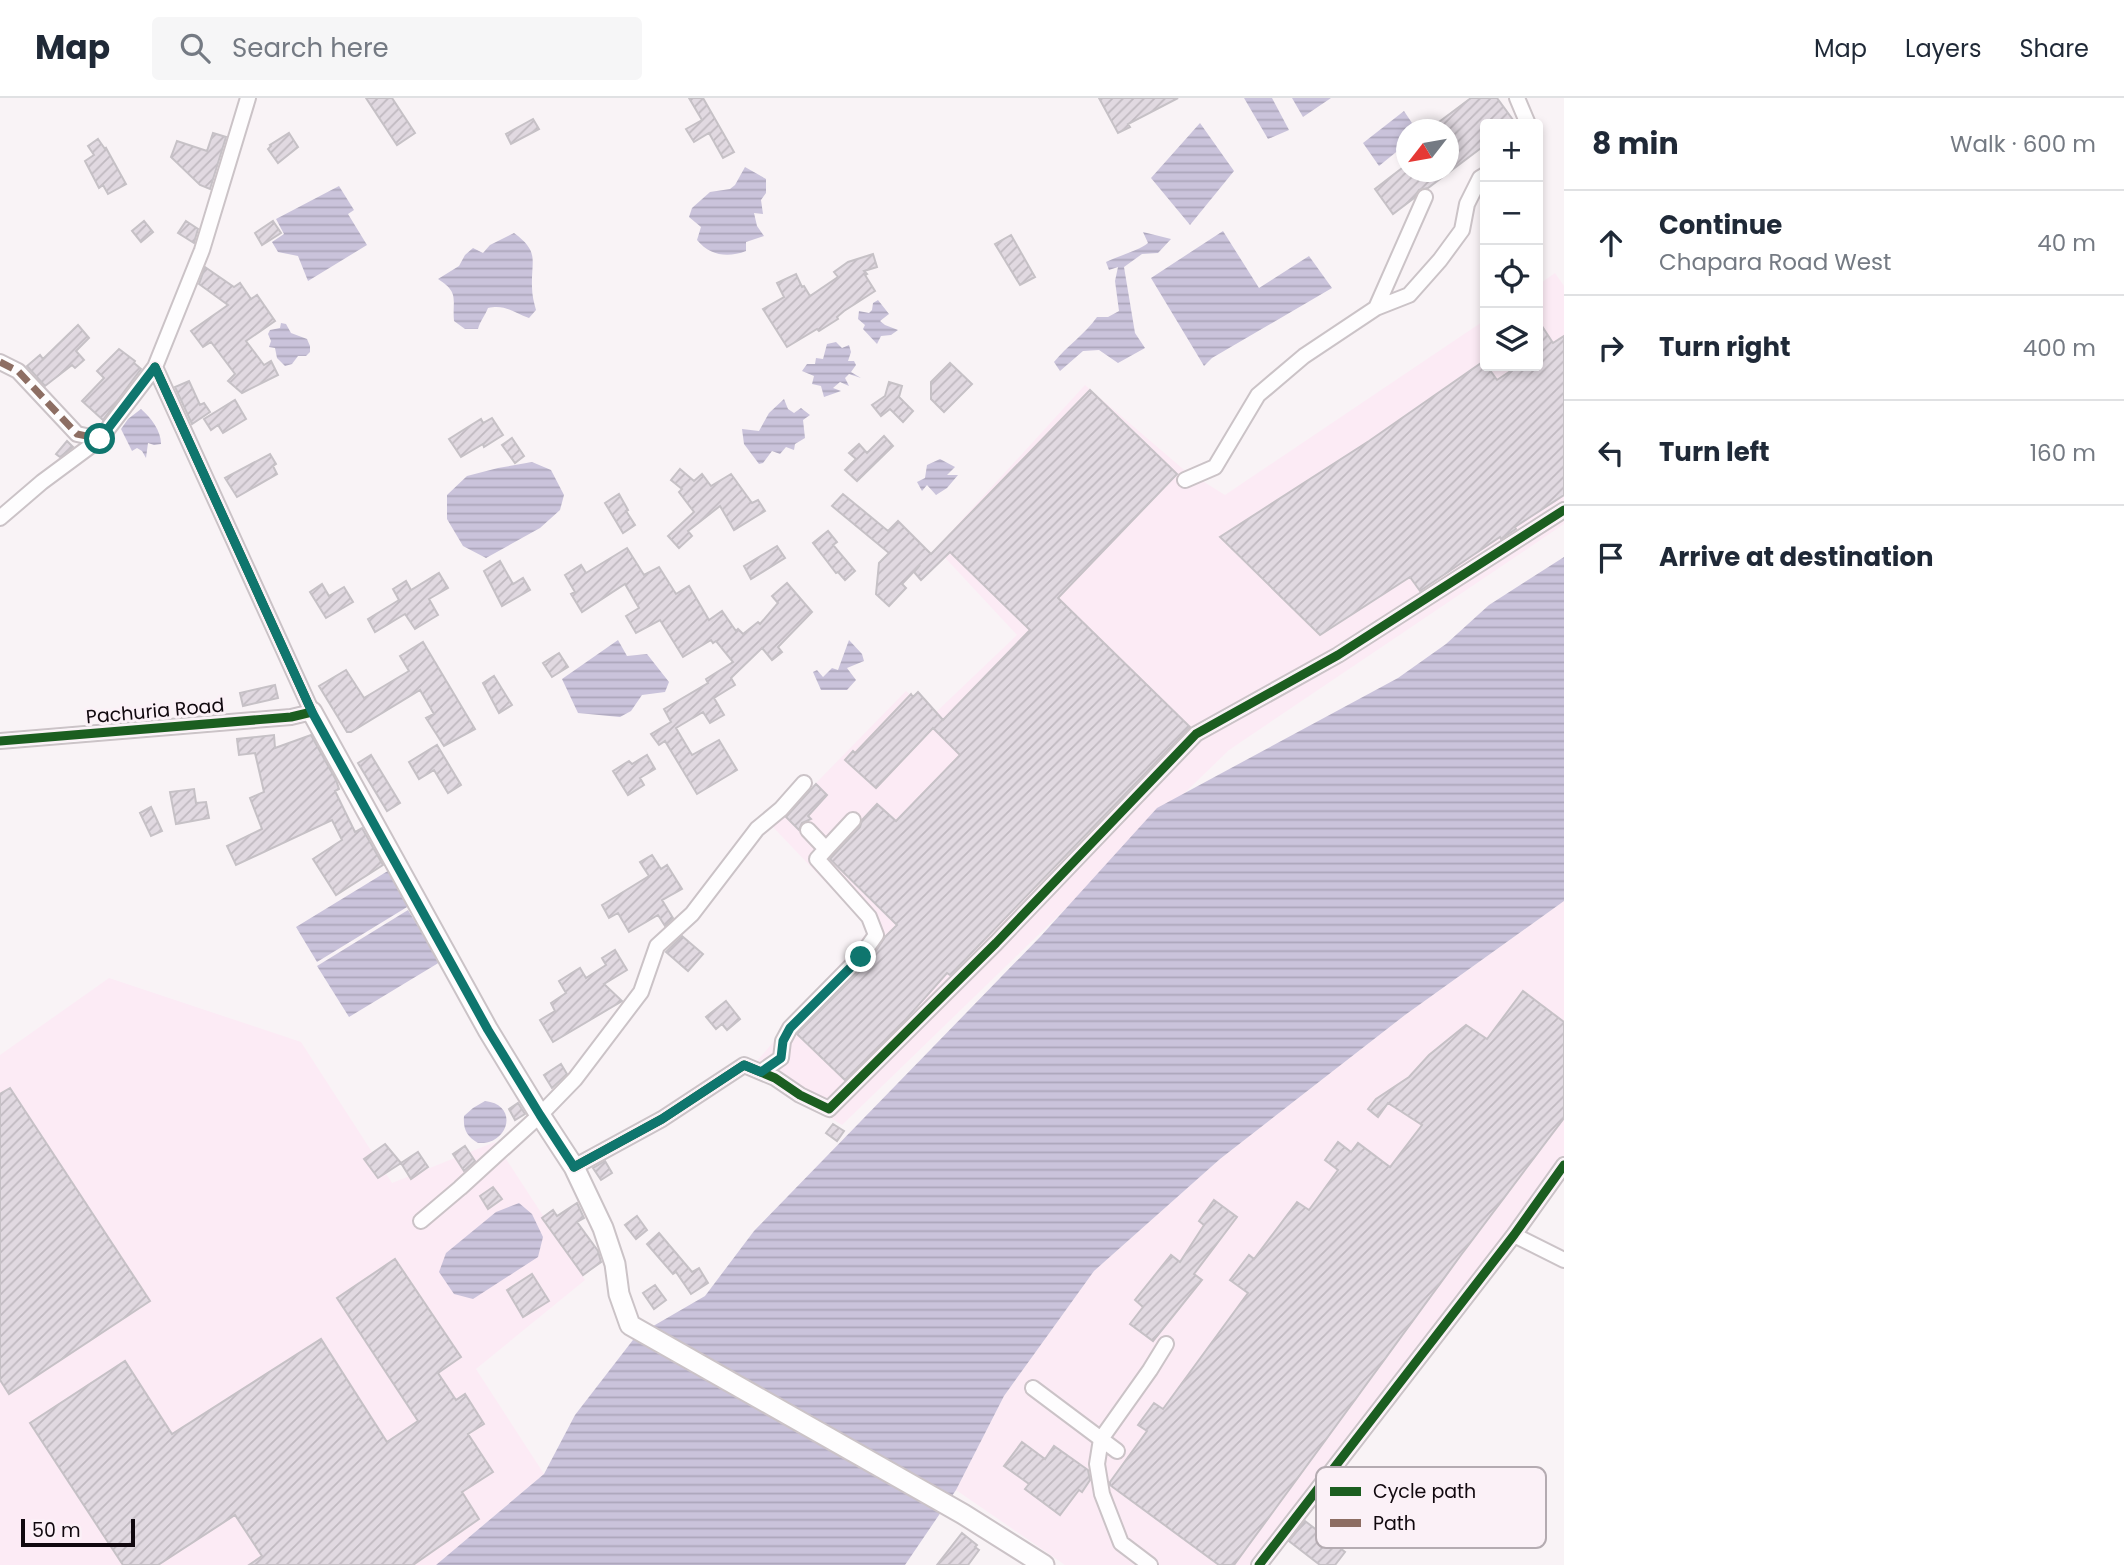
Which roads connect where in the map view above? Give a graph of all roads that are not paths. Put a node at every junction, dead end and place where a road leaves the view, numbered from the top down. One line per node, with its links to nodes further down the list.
1 (248, 98): 8 (street)
2 (1517, 98): 3 (street)
3 (1526, 119)
4 (1480, 178): 6 (street)
5 (1424, 197): 6 (street)
6 (1376, 308): 10 (street)
7 (0, 362): 9 (street)
8 (155, 367): 9 (street); 13 (street)
9 (100, 439): 12 (street)
10 (1185, 480)
11 (1564, 510): 19 (street)
12 (0, 518)
13 (312, 712): 14 (street, Pachuria Road); 20 (main road)
14 (0, 741)
15 (804, 783): 20 (street)
16 (853, 820): 18 (street)
17 (808, 830): 18 (street)
18 (826, 849): 19 (street)
19 (761, 1072): 22 (street)
20 (540, 1115): 22 (main road); 23 (street)
21 (1564, 1165): 24 (street)
22 (574, 1167): 32 (main road)
23 (421, 1221)
24 (1514, 1235): 25 (street); 30 (street)
25 (1564, 1260)
26 (1166, 1344): 28 (street)
27 (1033, 1388): 28 (street)
28 (1101, 1439): 29 (street); 33 (street)
29 (1117, 1451)
30 (1335, 1467)
31 (1316, 1491): 34 (street)
32 (1044, 1565)
33 (1150, 1565)
34 (1259, 1565)

